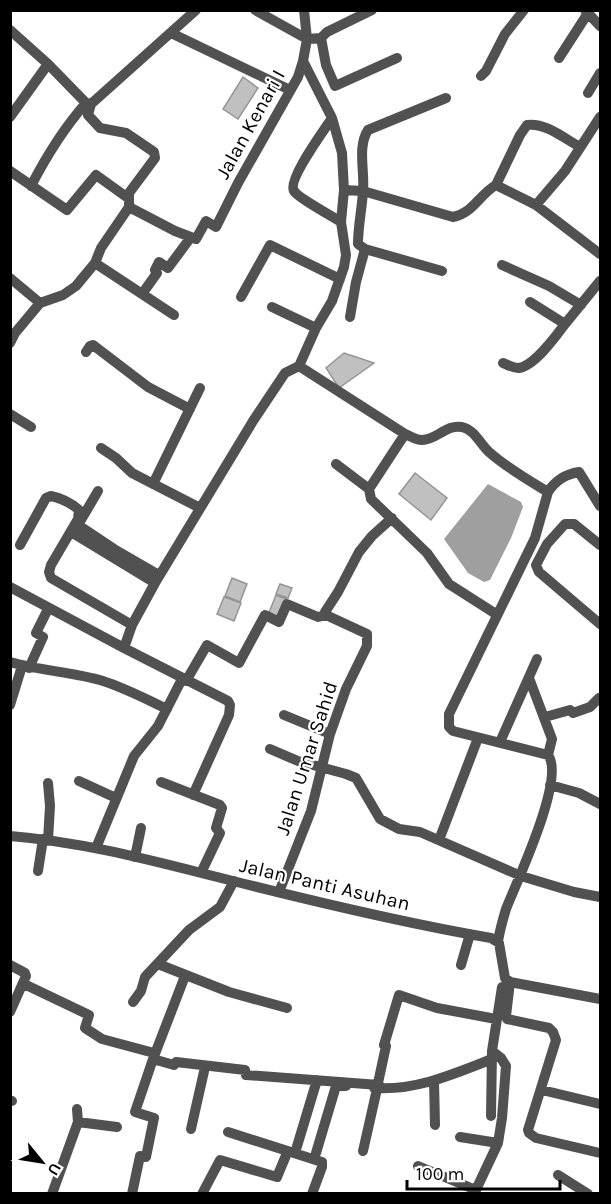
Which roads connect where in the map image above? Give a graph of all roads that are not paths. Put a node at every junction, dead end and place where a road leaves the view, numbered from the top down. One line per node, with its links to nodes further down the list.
1 (196, 10): 9 (street)
2 (255, 10): 10 (street)
3 (304, 10): 10 (street)
4 (372, 10): 10 (street)
5 (524, 10): 16 (street)
6 (586, 12): 7 (street); 12 (street)
7 (600, 26)
8 (10, 30): 14 (street)
9 (171, 33): 17 (street); 20 (street)
10 (315, 39): 11 (street); 13 (street, Jalan Kenari I)
11 (397, 58)
12 (559, 58)
13 (303, 61): 17 (street, Jalan Kenari I); 23 (street)
14 (48, 64): 20 (street); 21 (street)
15 (600, 73): 18 (street)
16 (482, 76)
17 (290, 90): 33 (street, Jalan Kenari I)
18 (588, 93)
19 (446, 99): 29 (street)
20 (89, 104): 27 (street); 30 (street)
21 (10, 117)
22 (600, 117): 24 (street)
23 (332, 118): 28 (street); 32 (street)
24 (580, 147): 26 (street); 31 (street)
25 (10, 171): 27 (street)
26 (496, 185): 29 (street); 31 (street)
27 (31, 186): 30 (street)
28 (344, 190): 29 (street); 32 (street)
29 (363, 191): 34 (street)
30 (129, 203): 33 (street); 36 (street)
31 (536, 205): 35 (street)
32 (341, 222): 34 (street)
33 (191, 237): 42 (street)
34 (355, 246): 38 (street); 40 (street); 49 (street)
35 (600, 254)
36 (95, 263): 42 (street); 45 (street)
37 (502, 265): 46 (street)
38 (442, 271)
39 (10, 278): 45 (street)
40 (340, 279): 43 (street); 51 (street)
41 (600, 281): 46 (street)
42 (142, 294): 48 (street)
43 (241, 297)
44 (530, 302): 50 (street)
45 (40, 303): 52 (street)
46 (580, 305): 50 (street)
47 (272, 306): 51 (street)
48 (174, 315)
49 (350, 317)
50 (565, 324): 54 (street)
51 (316, 328): 55 (street)
52 (10, 343)
53 (86, 352): 57 (street)
54 (503, 363)
55 (299, 366): 60 (street); 68 (street)
56 (200, 388): 57 (street)
57 (190, 409): 63 (street)
58 (10, 414): 59 (street)
59 (31, 427)
60 (405, 434): 64 (street); 65 (street)
61 (101, 448): 63 (street)
62 (336, 464): 64 (street)
63 (153, 484): 68 (street)
64 (369, 489): 69 (street)
65 (550, 489): 67 (street); 71 (street)
66 (98, 491): 75 (street)
67 (600, 506)
68 (200, 508): 75 (street)
69 (392, 518): 78 (street); 79 (street)
70 (71, 532): 73 (street); 75 (street); 81 (street)
71 (535, 538): 72 (street); 78 (street)
72 (547, 544): 74 (street); 80 (street)
73 (20, 545)
74 (600, 545)
75 (157, 579): 81 (street)
76 (10, 587): 77 (street)
77 (48, 609): 82 (street); 84 (street)
78 (496, 614): 93 (street)
79 (326, 615): 86 (street); 92 (street, Jalan Umar Sahid)
80 (600, 624)
81 (132, 625): 82 (street)
82 (124, 648): 86 (street)
83 (537, 659): 85 (street)
84 (20, 665): 88 (street); 89 (street)
85 (529, 678): 91 (street); 94 (street)
86 (184, 680): 89 (street); 102 (street)
87 (600, 699): 91 (street)
88 (10, 705)
89 (167, 709): 103 (street)
90 (284, 715): 92 (street)
91 (544, 717): 96 (street)
92 (330, 734): 97 (street, Jalan Umar Sahid)
93 (478, 738): 94 (street); 108 (street)
94 (500, 742): 96 (street)
95 (270, 749): 97 (street)
96 (548, 755): 101 (street)
97 (322, 768): 108 (street); 115 (street, Jalan Umar Sahid)
98 (79, 781): 103 (street)
99 (48, 783): 107 (street)
100 (161, 783): 102 (street)
101 (550, 784): 104 (street); 113 (street)
102 (193, 795): 112 (street)
103 (116, 798): 109 (street)
104 (600, 804)
105 (141, 828): 110 (street)
106 (10, 836): 107 (street, Jalan Panti Asuhan)
107 (45, 839): 109 (street, Jalan Panti Asuhan); 111 (street)
108 (439, 840): 113 (street)
109 (96, 848): 110 (street, Jalan Panti Asuhan)
110 (135, 857): 112 (street, Jalan Panti Asuhan)
111 (38, 871)
112 (201, 873): 114 (street, Jalan Panti Asuhan)
113 (521, 876): 116 (street); 118 (street)
114 (234, 881): 115 (street, Jalan Panti Asuhan); 119 (street)
115 (279, 892): 117 (street, Jalan Panti Asuhan)
116 (600, 897)
117 (470, 934): 118 (street, Jalan Panti Asuhan); 121 (street)
118 (498, 941): 123 (street)
119 (158, 964): 122 (street); 126 (street)
120 (10, 965): 124 (street)
121 (461, 965)
122 (185, 976): 127 (street); 131 (street)
123 (508, 980): 125 (street); 129 (street); 136 (street)
124 (24, 984): 128 (street); 131 (street)
125 (600, 999)
126 (133, 1002)
127 (287, 1008)
128 (10, 1012)
129 (496, 1019): 130 (street); 135 (street)
130 (492, 1055): 134 (street); 139 (street); 146 (street)
131 (153, 1056): 132 (street); 155 (street)
132 (205, 1067): 133 (street); 143 (street)
133 (316, 1080): 135 (street); 149 (street)
134 (434, 1081): 135 (street); 141 (street)
135 (379, 1087): 147 (street); 148 (street)
136 (542, 1090): 137 (street); 150 (street)
137 (600, 1104)
138 (77, 1109): 140 (street)
139 (491, 1116)
140 (78, 1122): 142 (street); 154 (street)
141 (435, 1125)
142 (117, 1127)
143 (191, 1129)
144 (228, 1132): 149 (street)
145 (460, 1137): 146 (street)
146 (498, 1143): 153 (street)
147 (363, 1151)
148 (316, 1152)
149 (291, 1153): 156 (street); 157 (street)
150 (600, 1153)
151 (418, 1166): 153 (street)
152 (558, 1175): 158 (street)
153 (475, 1192)
154 (52, 1194)
155 (132, 1194)
156 (202, 1194)
157 (312, 1194)
158 (588, 1194)

